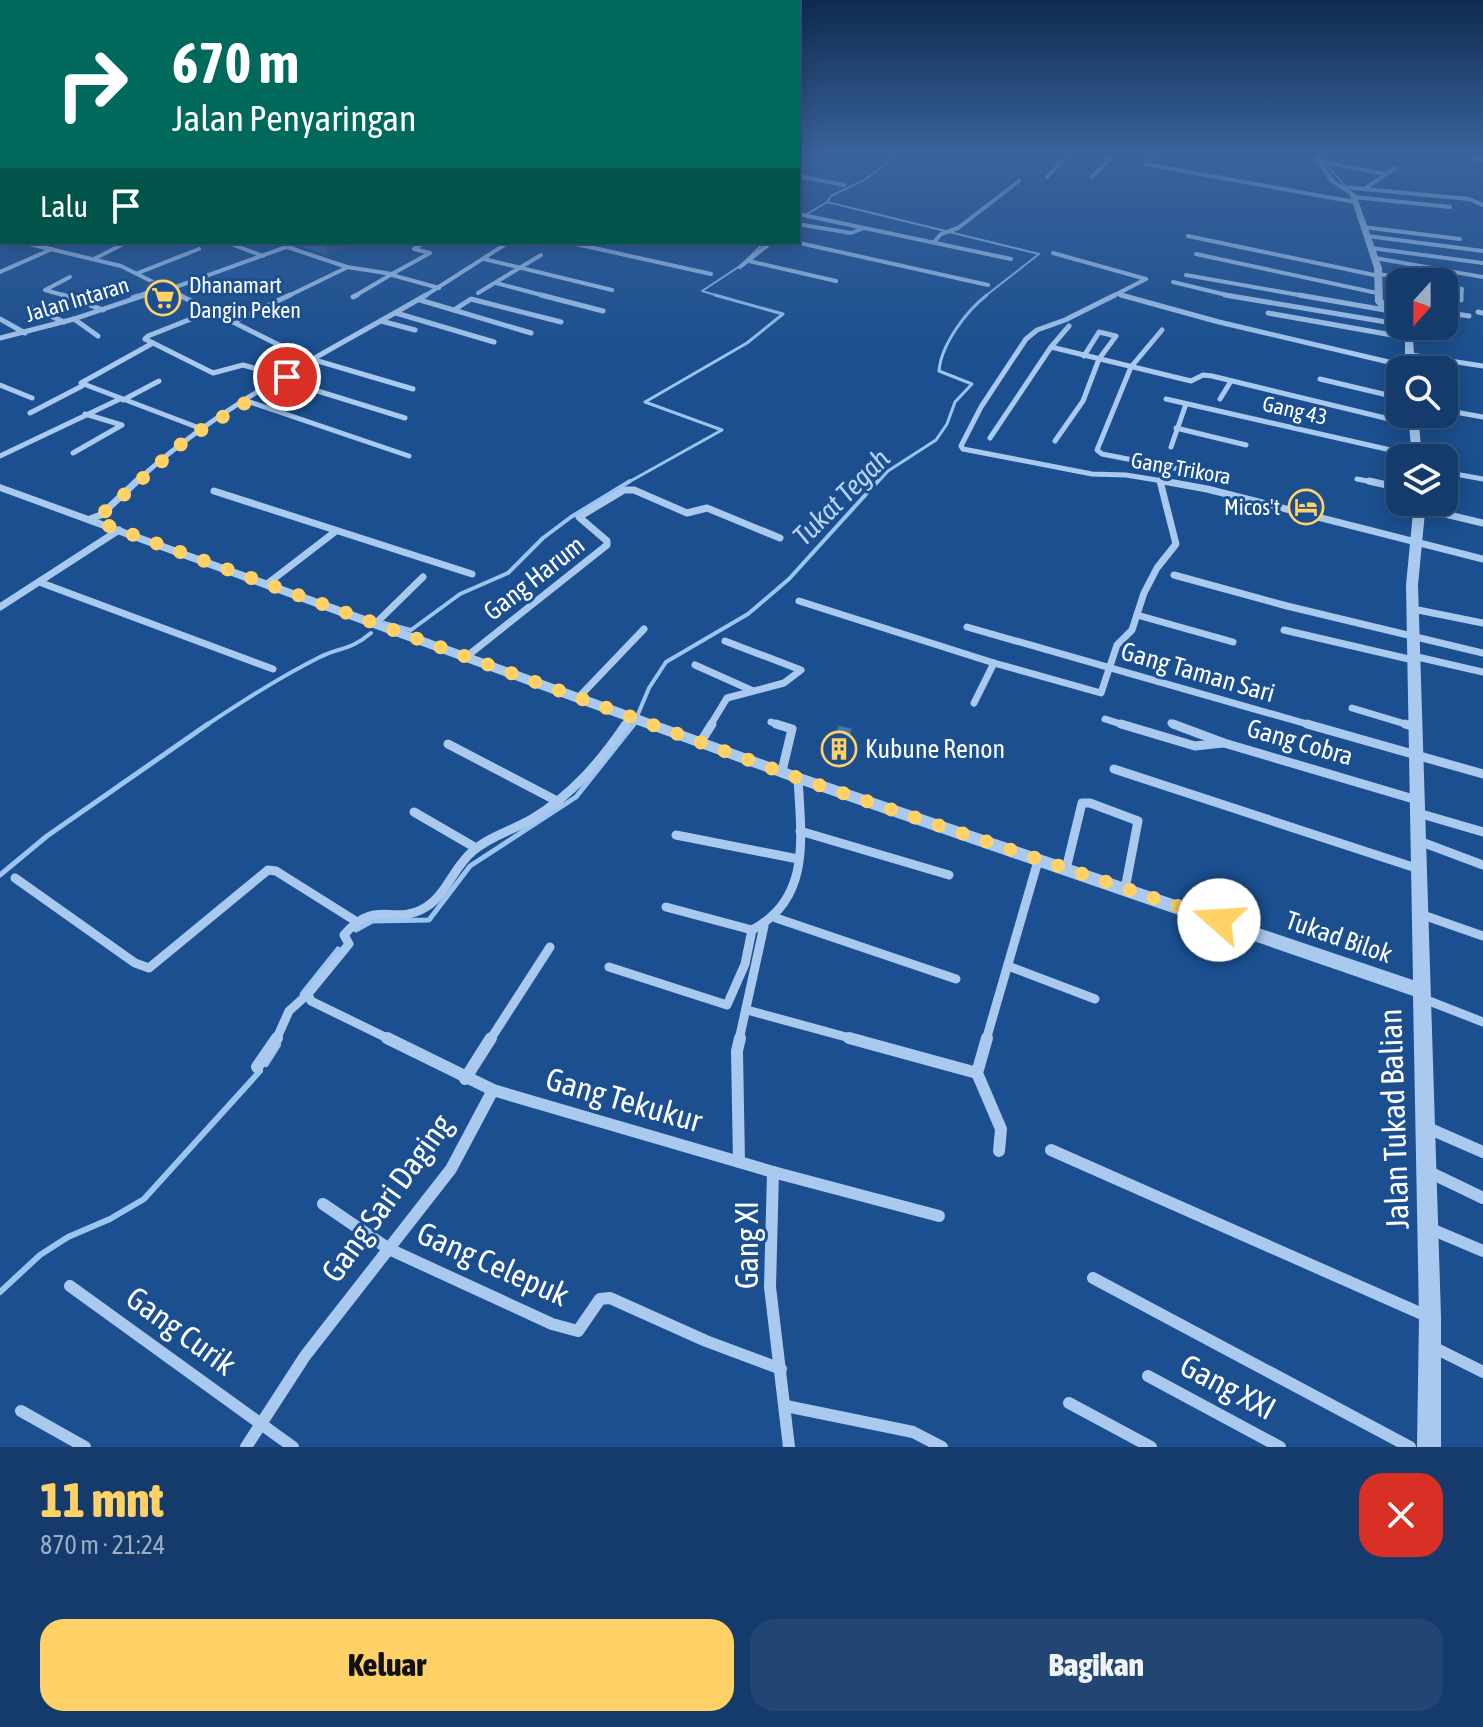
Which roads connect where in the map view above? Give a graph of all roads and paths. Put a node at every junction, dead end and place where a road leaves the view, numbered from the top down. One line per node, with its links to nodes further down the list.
1 (825, 220): 5 (street)
2 (967, 220): 9 (street)
3 (1361, 220): 6 (street)
4 (800, 224): 5 (street)
5 (864, 228): 9 (street)
6 (1365, 232): 8 (street); 19 (street); 22 (street)
7 (1188, 236): 41 (street)
8 (1460, 239)
9 (934, 242): 30 (street)
10 (800, 243): 48 (street)
11 (30, 244): 20 (street)
12 (123, 244): 28 (street)
13 (231, 244): 26 (street)
14 (422, 244): 38 (street)
15 (506, 244): 29 (street)
16 (576, 244): 39 (street)
17 (770, 244): 31 (street)
18 (288, 245): 26 (street, Jalan Intaran); 33 (street)
19 (1371, 248): 27 (street); 32 (street)
20 (52, 249): 28 (street); 36 (street)
21 (199, 249): 37 (street)
22 (1483, 251)
23 (1053, 253): 54 (street)
24 (1196, 254): 56 (street)
25 (541, 255): 35 (street)
26 (264, 256): 51 (street, Jalan Intaran)
27 (1375, 258): 41 (street); 44 (street)
28 (94, 259): 37 (street)
29 (484, 259): 35 (street); 49 (street)
30 (1011, 259)
31 (749, 261): 34 (street); 45 (street)
32 (1483, 263)
33 (348, 267): 38 (street); 74 (street)
34 (740, 267)
35 (522, 268): 47 (street); 52 (street)
36 (1, 271)
37 (138, 273): 51 (street)
38 (392, 274): 49 (street); 55 (street)
39 (711, 274)
40 (1186, 275): 63 (street)
41 (1379, 275): 42 (street); 56 (street)
42 (1386, 276)
43 (70, 277): 61 (street)
44 (1483, 277)
45 (836, 281)
46 (1173, 282): 76 (street)
47 (496, 283): 53 (street); 65 (street)
48 (988, 285)
49 (439, 288): 57 (street)
50 (1458, 288): 59 (street)
51 (166, 289): 61 (street, Jalan Intaran); 64 (street)
52 (612, 290)
53 (478, 293)
54 (1117, 294): 83 (street); 132 (street, Gang Trikora)
55 (353, 297)
56 (1378, 297): 58 (street); 63 (street)
57 (420, 300): 62 (street); 66 (street)
58 (1386, 300)
59 (1461, 300)
60 (33, 308): 73 (street)
61 (103, 310): 71 (street, Jalan Intaran)
62 (454, 310): 75 (street); 82 (street)
63 (1385, 310)
64 (211, 311): 74 (street); 89 (street)
65 (603, 311)
66 (396, 313): 72 (street); 88 (street)
67 (1268, 313): 84 (street)
68 (1458, 314): 69 (street)
69 (1469, 316)
70 (0, 319): 81 (street)
71 (74, 319): 73 (street, Jalan Intaran); 85 (street)
72 (381, 321): 79 (street); 94 (street)
73 (64, 322): 81 (street, Jalan Intaran)
74 (233, 322): 94 (street)
75 (561, 322)
76 (1386, 323)
77 (1270, 324): 83 (street)
78 (1069, 326): 90 (street)
79 (415, 330)
80 (1162, 330): 97 (street)
81 (25, 333): 86 (street, Jalan Intaran)
82 (531, 333)
83 (1264, 333): 95 (street)
84 (1386, 334)
85 (98, 336)
86 (0, 338)
87 (1409, 340): 91 (street)
88 (494, 342)
89 (153, 343): 98 (street); 103 (street)
90 (1051, 347): 92 (street); 120 (street)
91 (1411, 355): 96 (street)
92 (1084, 356): 93 (street); 93 (street)
93 (1099, 359): 97 (street); 121 (street)
94 (313, 360): 98 (street); 104 (street)
95 (1386, 362)
96 (1483, 366)
97 (1131, 367): 101 (street); 129 (street)
98 (285, 378): 110 (street); 117 (street)
99 (1320, 379): 105 (street)
100 (159, 381): 107 (street)
101 (1231, 381): 109 (street); 115 (street)
102 (0, 385): 106 (street)
103 (82, 386): 107 (street); 112 (street)
104 (413, 389)
105 (1386, 395)
106 (32, 398)
107 (121, 399): 114 (street); 119 (street)
108 (1166, 399): 111 (street, Gang 43)
109 (1220, 399)
110 (247, 401): 119 (street); 127 (street)
111 (1186, 404): 118 (street); 124 (street, Gang 43)
112 (30, 413)
113 (1458, 413): 116 (street)
114 (85, 414): 125 (street); 126 (street)
115 (1386, 414)
116 (1483, 417)
117 (405, 418)
118 (1176, 428): 122 (street); 123 (street)
119 (202, 429): 138 (street)
120 (990, 438)
121 (1055, 441)
122 (1246, 445)
123 (1171, 447)
124 (1386, 450)
125 (73, 453)
126 (0, 456)
127 (409, 456)
128 (1458, 475): 131 (street)
129 (1225, 478)
130 (1357, 479): 133 (street)
131 (1483, 479)
132 (1160, 480): 143 (street, Gang Trikora); 153 (street)
133 (1386, 485)
134 (0, 487): 138 (street, Tukad Bilok)
135 (214, 491): 141 (street)
136 (1419, 516): 143 (street, Jalan Tukad Balian)
137 (1458, 516): 139 (street)
138 (96, 519): 140 (street, Tukad Bilok)
139 (1483, 523)
140 (116, 529): 148 (street); 149 (street, Tukad Bilok)
141 (336, 531): 145 (street); 149 (street)
142 (780, 538): 163 (street, Gang Harum)
143 (1416, 542): 144 (street, Gang Trikora); 152 (street, Jalan Tukad Balian)
144 (1483, 559)
145 (472, 574)
146 (1174, 575): 159 (street)
147 (423, 577): 154 (street)
148 (39, 582): 151 (street); 168 (street)
149 (267, 584): 154 (street, Tukad Bilok)
150 (799, 601): 165 (street)
151 (0, 607)
152 (1413, 609): 155 (street); 159 (street, Jalan Tukad Balian)
153 (1137, 615): 161 (street); 167 (street)
154 (376, 623): 163 (street, Tukad Bilok)
155 (1483, 623)
156 (967, 627): 167 (street, Gang Taman Sari)
157 (644, 629): 171 (street)
158 (1284, 630): 164 (street)
159 (1413, 637): 162 (street); 164 (street, Jalan Tukad Balian)
160 (725, 641): 170 (street)
161 (1233, 642)
162 (1483, 653)
163 (466, 657): 171 (street, Tukad Bilok)
164 (1413, 658): 169 (street); 178 (street, Jalan Tukad Balian)
165 (994, 663): 167 (street); 172 (street)
166 (695, 665): 170 (street)
167 (1110, 667): 182 (street, Gang Taman Sari)
168 (273, 669)
169 (1483, 672)
170 (752, 690): 179 (street)
171 (578, 698): 175 (street, Tukad Bilok)
172 (974, 703)
173 (1352, 708): 178 (street)
174 (1105, 719): 180 (street)
175 (638, 720): 179 (street, Tukad Bilok); 187 (street)
176 (771, 722): 184 (street)
177 (1171, 723): 180 (street, Gang Cobra)
178 (1417, 727): 182 (street, Jalan Tukad Balian)
179 (700, 743): 184 (street, Tukad Bilok)
180 (1224, 743): 188 (street, Gang Cobra)
181 (448, 744): 187 (street)
182 (1417, 757): 185 (street, Gang Taman Sari); 188 (street, Jalan Tukad Balian)
183 (1114, 769): 199 (street)
184 (782, 771): 186 (street, Tukad Bilok)
185 (1483, 774)
186 (798, 778): 190 (street); 196 (street, Tukad Bilok)
187 (559, 802): 194 (street)
188 (1418, 806): 191 (street, Gang Cobra); 193 (street, Jalan Tukad Balian)
189 (414, 812): 194 (street)
190 (800, 831): 195 (street); 200 (street)
191 (1483, 832)
192 (676, 835): 195 (street)
193 (1418, 841): 197 (street); 199 (street, Jalan Tukad Balian)
194 (476, 848): 206 (street)
195 (798, 859): 205 (street)
196 (1038, 861): 198 (street, Tukad Bilok); 210 (street)
197 (1483, 865)
198 (1066, 869): 202 (street, Tukad Bilok); 202 (street)
199 (1419, 869): 204 (street, Jalan Tukad Balian)
200 (949, 875)
201 (15, 878): 206 (street)
202 (1125, 889): 214 (street, Tukad Bilok)
203 (666, 907): 207 (street)
204 (1420, 914): 208 (street); 214 (street, Jalan Tukad Balian)
205 (776, 918): 207 (street); 212 (street)
206 (354, 920): 213 (street)
207 (758, 928): 211 (street); 216 (street)
208 (1483, 936)
209 (550, 947): 220 (street)
210 (1008, 966): 215 (street); 219 (street)
211 (609, 967)
212 (956, 979)
213 (308, 994): 218 (street); 220 (street)
214 (1420, 994): 217 (street); 222 (street, Jalan Tukad Balian)
215 (1095, 999)
216 (747, 1010): 219 (street); 226 (street)
217 (1483, 1022)
218 (257, 1067)
219 (977, 1073): 224 (street)
220 (465, 1079): 221 (street)
221 (493, 1090): 226 (street, Gang Tekukur); 233 (street, Gang Sari Daging)
222 (1424, 1127): 225 (street); 227 (street, Jalan Tukad Balian)
223 (1051, 1150): 237 (street)
224 (999, 1151)
225 (1483, 1152)
226 (739, 1162): 228 (street, Gang XI)
227 (1425, 1170): 229 (street); 232 (street, Jalan Tukad Balian)
228 (773, 1172): 231 (street); 239 (street, Gang XI)
229 (1483, 1198)
230 (323, 1204): 233 (street)
231 (939, 1216)
232 (1427, 1227): 234 (street); 237 (street, Jalan Tukad Balian)
233 (389, 1249): 239 (street, Gang Celepuk); 245 (street, Gang Sari Daging)
234 (1483, 1251)
235 (1093, 1278): 253 (street)
236 (70, 1286): 245 (street, Gang Curik)
237 (1430, 1317): 238 (street, Jalan Tukad Balian)
238 (1429, 1345): 240 (street); 254 (street, Jalan Tukad Balian)
239 (781, 1369): 243 (street, Gang XI)
240 (1483, 1372)
241 (1148, 1376): 252 (street, Gang XXI)
242 (1069, 1403): 251 (street)
243 (786, 1406): 249 (street, Gang XI); 250 (street)
244 (21, 1411): 246 (street)
245 (260, 1423): 247 (street, Gang Sari Daging); 248 (street, Gang Curik)
246 (85, 1447)
247 (246, 1447)
248 (293, 1447)
249 (789, 1447)
250 (942, 1447)
251 (1151, 1447)
252 (1280, 1447)
253 (1410, 1447)
254 (1429, 1447)

